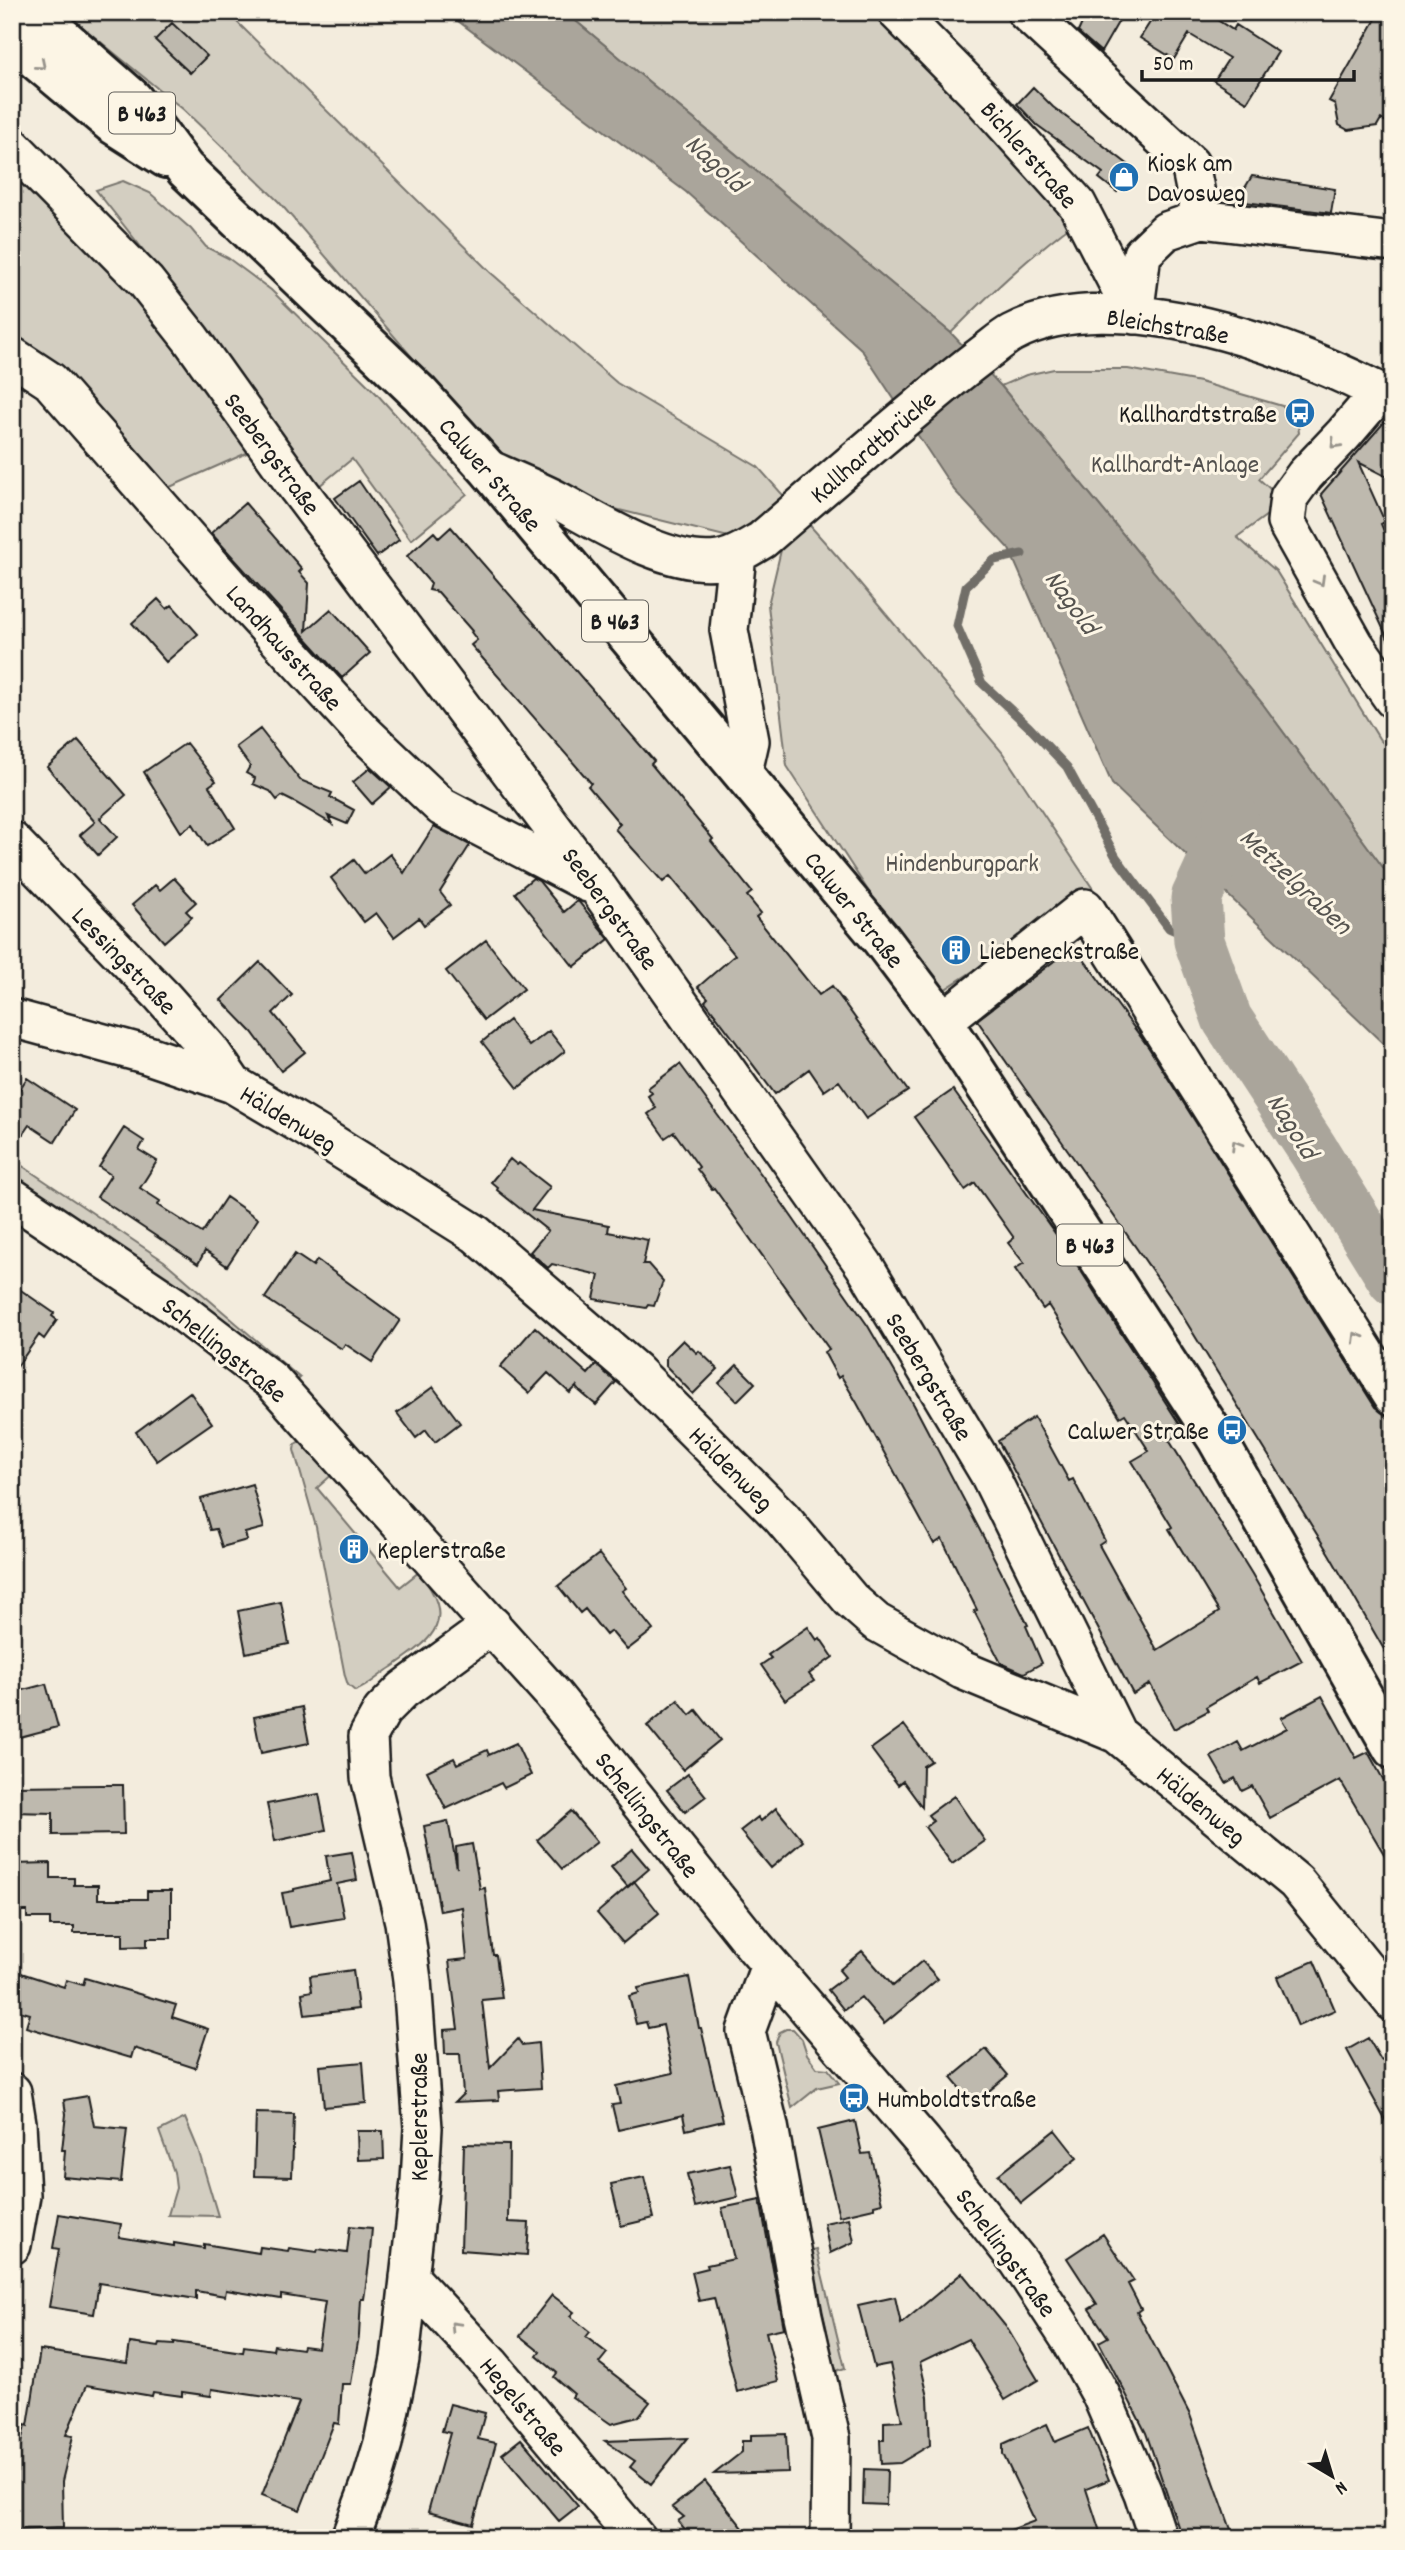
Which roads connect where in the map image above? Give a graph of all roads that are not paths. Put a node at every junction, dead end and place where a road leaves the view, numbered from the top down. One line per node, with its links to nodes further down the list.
1 (34, 12): 6 (main road, Calwer Straße / B 463)
2 (897, 12): 9 (street, Bichlerstraße)
3 (1026, 12): 7 (street)
4 (12, 40): 6 (main road, Calwer Straße / B 463, one-way to 6)
5 (12, 146): 18 (street, Seebergstraße)
6 (185, 169): 13 (main road, Calwer Straße / B 463)
7 (1201, 219): 8 (street); 9 (street)
8 (1393, 242)
9 (1135, 315): 10 (street, Bleichstraße); 12 (street, Bleichstraße)
10 (983, 354): 14 (street, Kallhardtbrücke)
11 (12, 356): 18 (street, Landhausstraße)
12 (1386, 396): 15 (street, one-way to 15)
13 (488, 469): 14 (street); 16 (main road, Calwer Straße / B 463)
14 (749, 547): 16 (street)
15 (1393, 699)
16 (743, 772): 20 (main road, Calwer Straße / B 463)
17 (12, 841): 21 (street, Lessingstraße)
18 (598, 888): 25 (street, Seebergstraße)
19 (12, 1018): 21 (street, Häldenweg)
20 (943, 1021): 23 (street, one-way to 20); 26 (main road, Calwer Straße / B 463)
21 (233, 1083): 25 (street, Häldenweg)
22 (12, 1197): 24 (street, Schellingstraße)
23 (1393, 1396)
24 (492, 1625): 27 (street, Schellingstraße); 31 (street, Keplerstraße)
25 (1117, 1734): 28 (street, Häldenweg)
26 (1393, 1749)
27 (770, 1965): 34 (street); 35 (street, Schellingstraße)
28 (1393, 2002)
29 (12, 2092): 30 (street)
30 (12, 2245)
31 (409, 2277): 32 (street, Keplerstraße); 33 (street, Hegelstraße, one-way to 31)
32 (350, 2538)
33 (636, 2538)
34 (830, 2538)
35 (1158, 2538)

